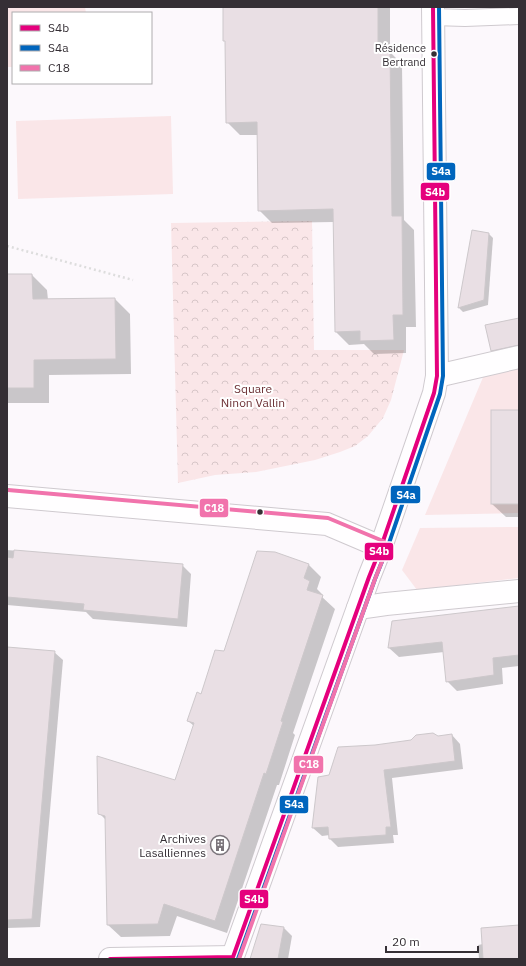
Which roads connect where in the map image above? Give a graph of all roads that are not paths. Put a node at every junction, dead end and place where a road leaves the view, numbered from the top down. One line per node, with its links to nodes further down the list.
1 (433, 12): 2 (lane); 4 (street)
2 (519, 16)
3 (519, 357): 4 (street)
4 (438, 376): 6 (street)
5 (7, 496): 6 (street)
6 (381, 547): 8 (street)
7 (519, 591): 8 (street)
8 (358, 608): 9 (street)
9 (233, 958): 10 (street)
10 (110, 959)

